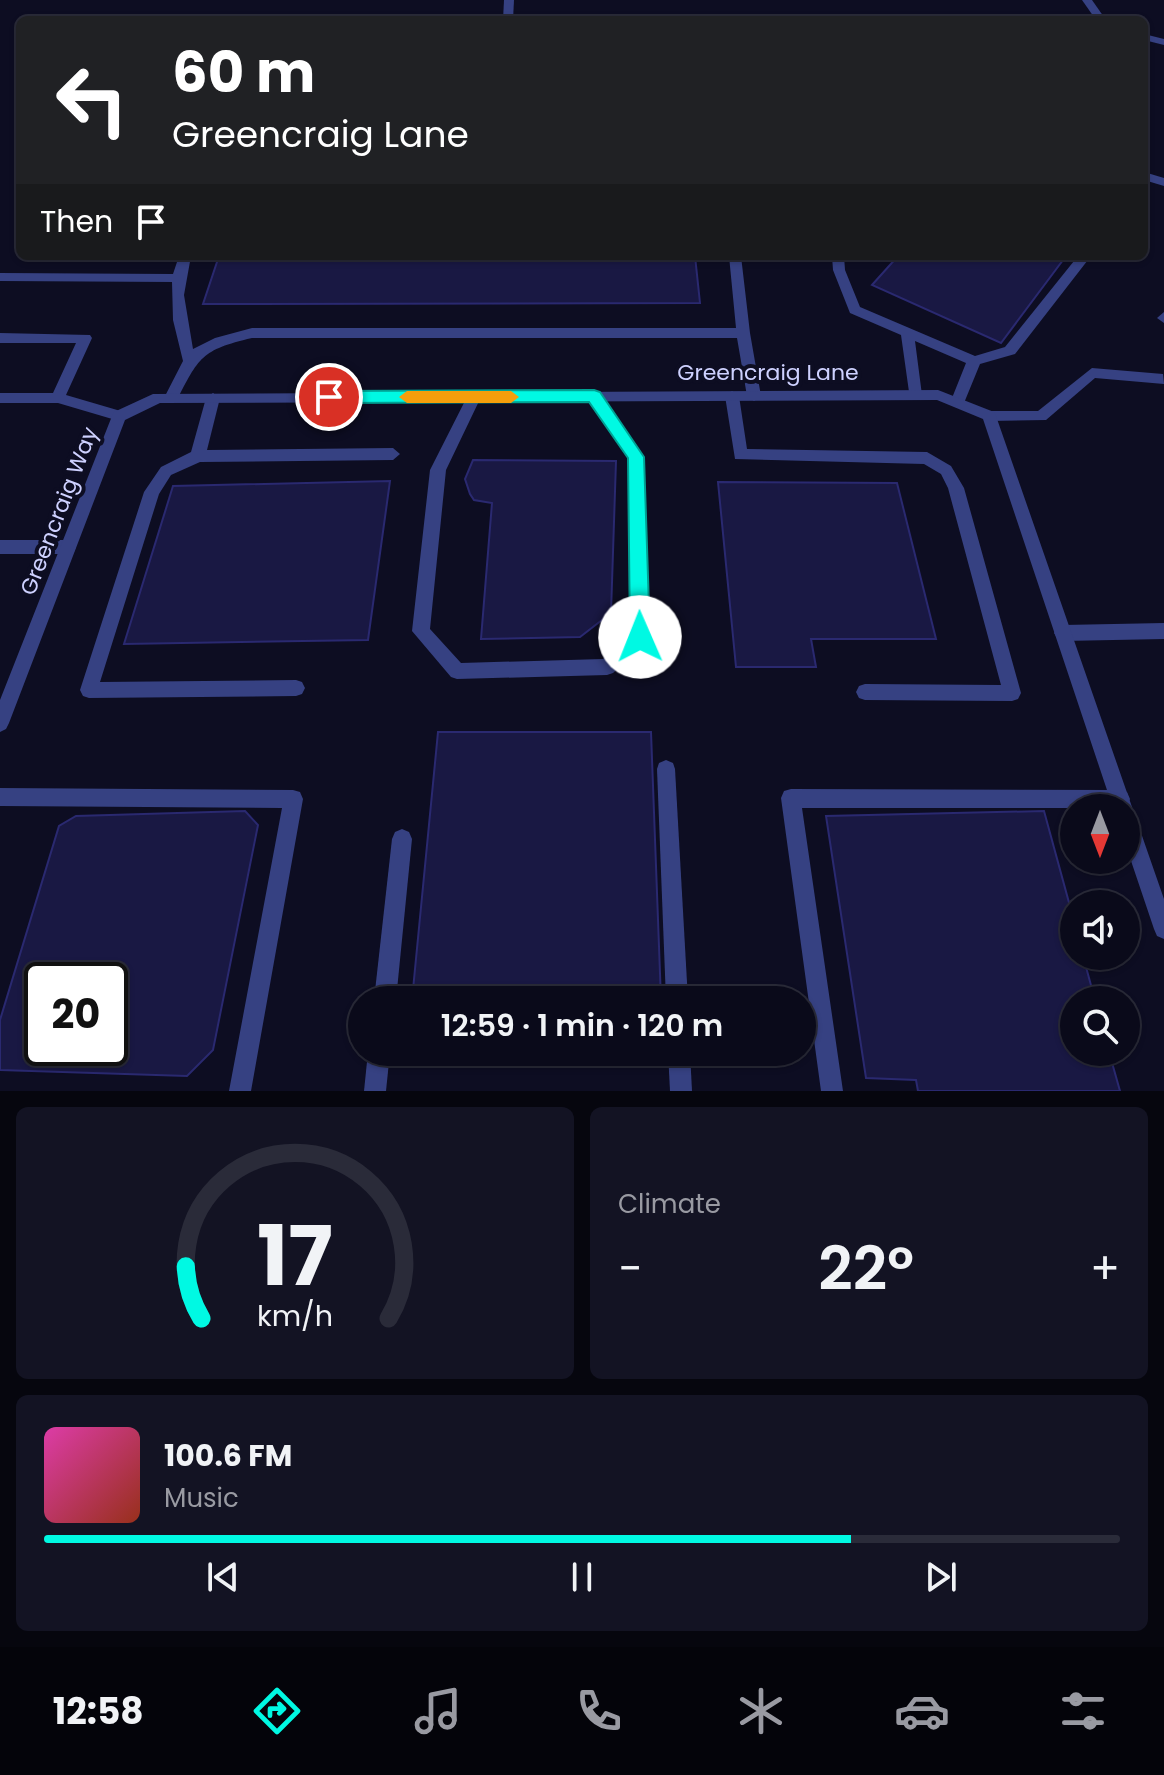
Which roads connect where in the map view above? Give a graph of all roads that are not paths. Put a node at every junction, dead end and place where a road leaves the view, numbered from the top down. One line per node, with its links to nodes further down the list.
1 (183, 260): 6 (street)
2 (735, 260): 8 (street)
3 (838, 260): 7 (street)
4 (1082, 260): 11 (street)
5 (0, 277): 6 (street)
6 (176, 278): 10 (street)
7 (907, 332): 11 (street); 13 (street)
8 (743, 333): 10 (street); 16 (street)
9 (0, 338): 19 (street)
10 (189, 359): 20 (street)
11 (974, 361): 22 (street)
12 (1163, 379): 24 (street)
13 (915, 395): 16 (street, Greencraig Lane); 22 (street, Greencraig Lane)
14 (594, 396): 15 (street, Greencraig Lane); 17 (street, Greencraig Lane); 17 (street)
15 (732, 396): 16 (street, Greencraig Lane); 32 (street)
16 (754, 396)
17 (474, 397): 21 (street, Greencraig Lane)
18 (0, 398): 19 (street)
19 (58, 398): 23 (street)
20 (171, 398): 21 (street, Greencraig Lane); 23 (street, Greencraig Lane)
21 (213, 398): 26 (street)
22 (957, 403): 24 (street, Greencraig Lane)
23 (125, 413): 28 (street, Greencraig Way)
24 (989, 416): 30 (street)
25 (393, 454): 26 (street)
26 (198, 456): 31 (street)
27 (0, 547): 28 (street)
28 (68, 547): 33 (street, Greencraig Way)
29 (1164, 631): 30 (street)
30 (1063, 633): 35 (street)
31 (296, 688)
32 (865, 692)
33 (0, 723)
34 (666, 769): 42 (street)
35 (1118, 794)
36 (0, 797): 45 (street)
37 (1060, 806): 48 (street)
38 (402, 839): 41 (street)
39 (1140, 858): 40 (street)
40 (1164, 929)
41 (386, 986)
42 (676, 986)
43 (378, 1066): 46 (street)
44 (680, 1066): 47 (street)
45 (240, 1091)
46 (375, 1091)
47 (681, 1091)
48 (832, 1091)

